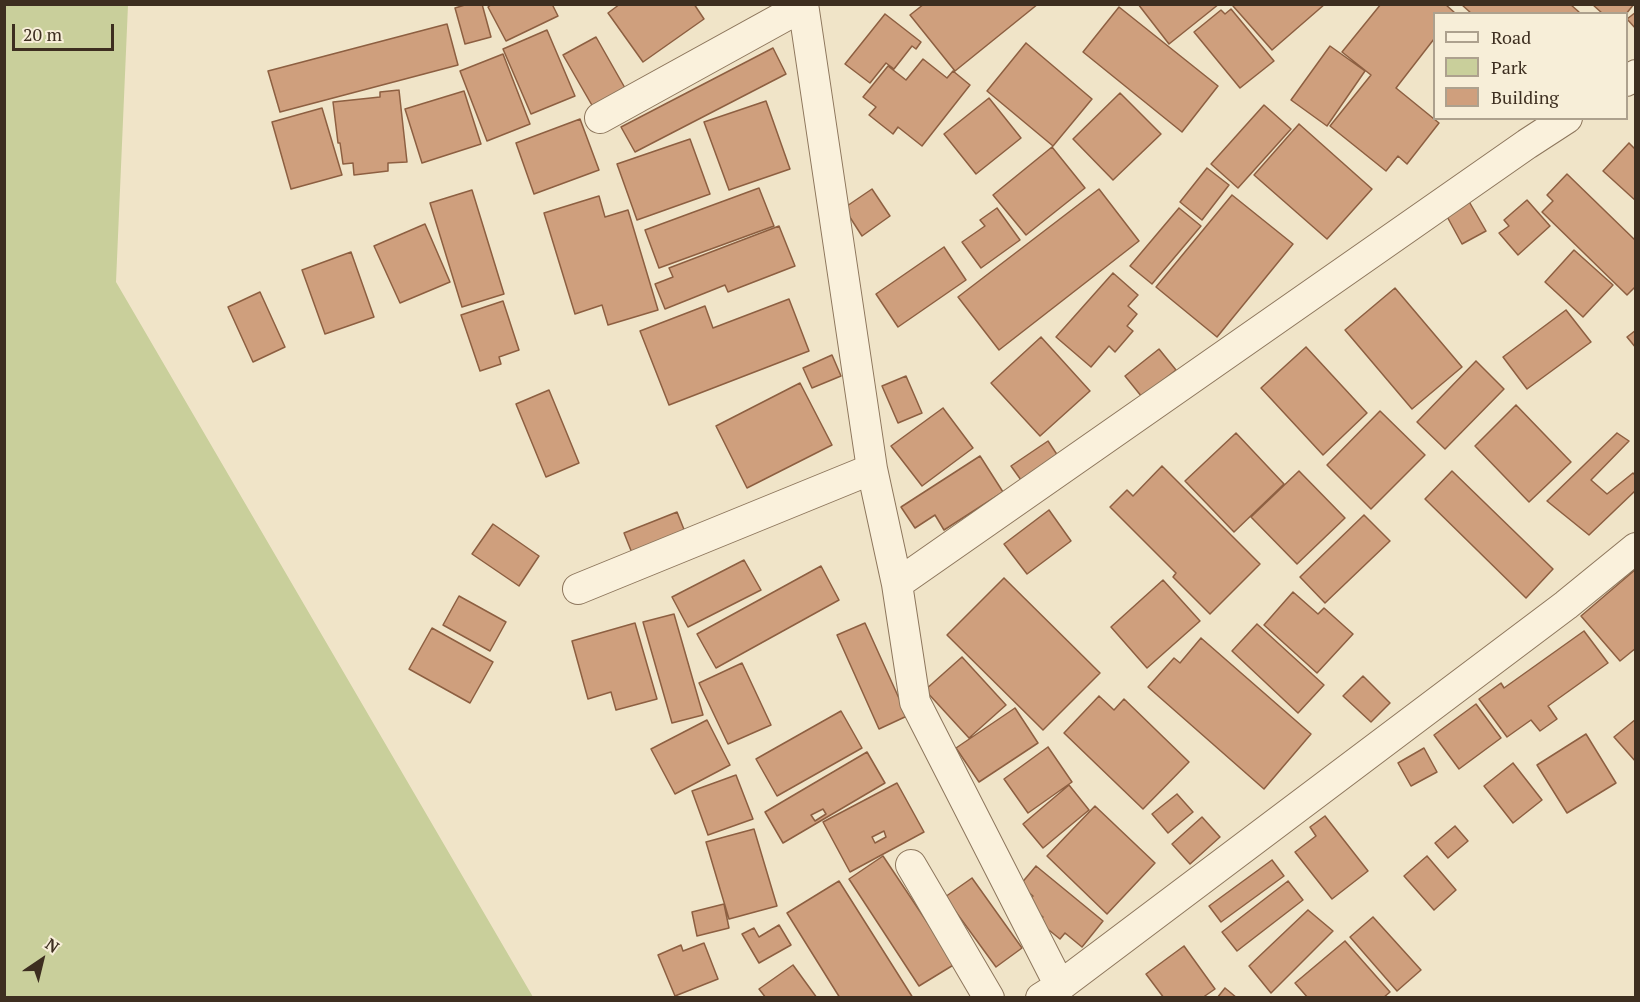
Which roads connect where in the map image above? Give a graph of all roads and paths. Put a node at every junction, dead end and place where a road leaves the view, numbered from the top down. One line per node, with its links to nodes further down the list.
1 (803, 5): 2 (street); 4 (street)
2 (600, 118)
3 (1564, 120): 6 (street)
4 (872, 470): 6 (street); 7 (street)
5 (1635, 548): 9 (street)
6 (897, 585): 9 (street)
7 (578, 589)
8 (911, 865): 10 (street)
9 (1051, 992)
10 (989, 998)

